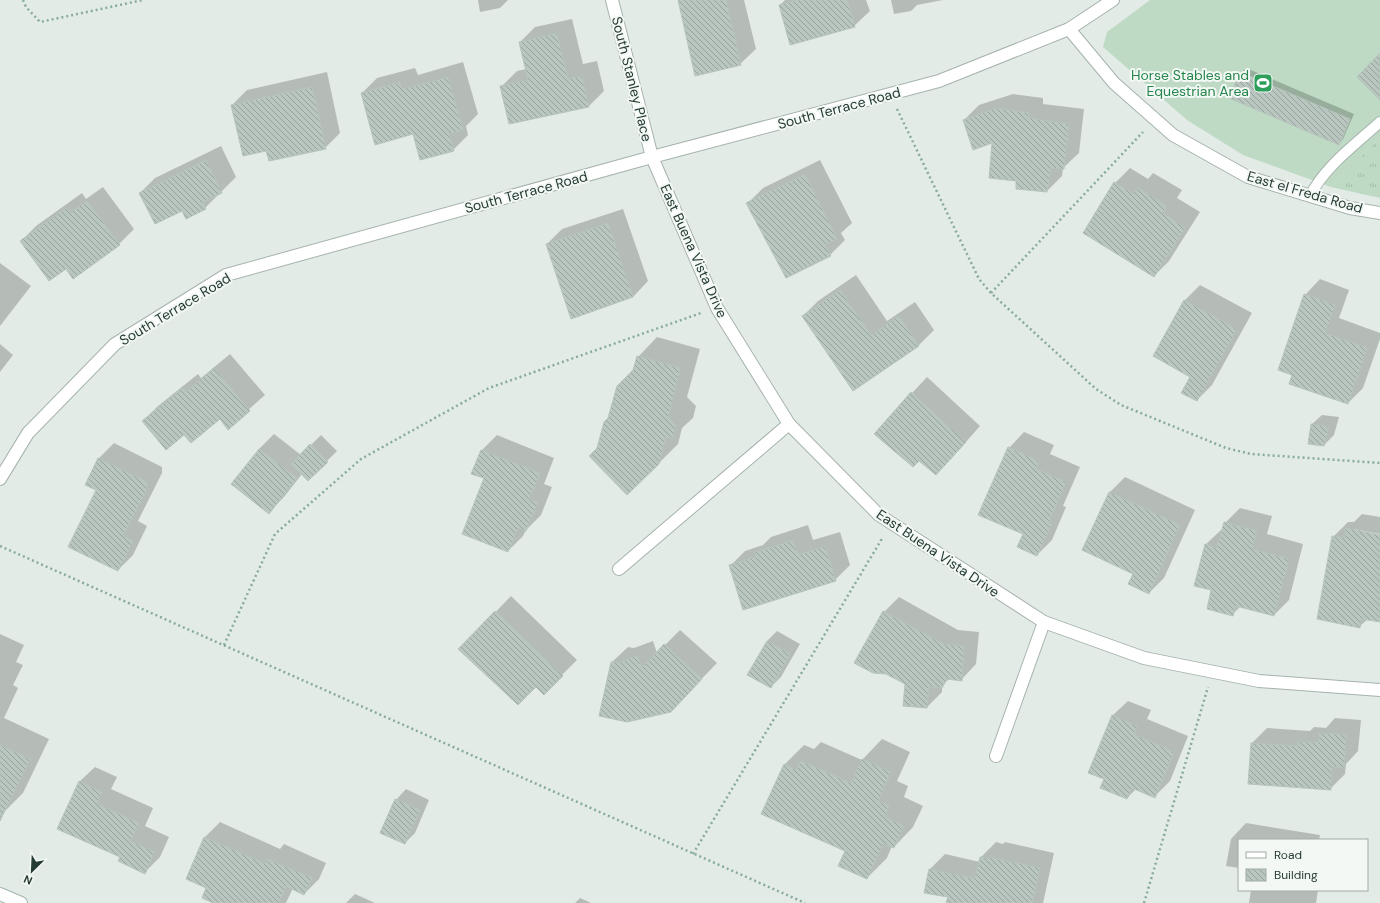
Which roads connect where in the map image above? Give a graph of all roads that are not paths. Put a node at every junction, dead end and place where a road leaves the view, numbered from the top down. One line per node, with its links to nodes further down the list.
1 (612, 0): 5 (street, South Stanley Place)
2 (1113, 0): 3 (street, South Terrace Road)
3 (1069, 30): 5 (street, South Terrace Road); 6 (street, East el Freda Road)
4 (1380, 122): 6 (lane)
5 (652, 157): 8 (street, East Buena Vista Drive); 9 (street, South Terrace Road)
6 (1310, 196): 7 (street, East el Freda Road)
7 (1380, 212)
8 (789, 424): 10 (street); 11 (street, East Buena Vista Drive)
9 (0, 479)
10 (620, 569)
11 (1044, 622): 12 (street, East Buena Vista Drive); 13 (street)
12 (1380, 690)
13 (996, 756)
14 (0, 894): 15 (street)
15 (21, 903)

